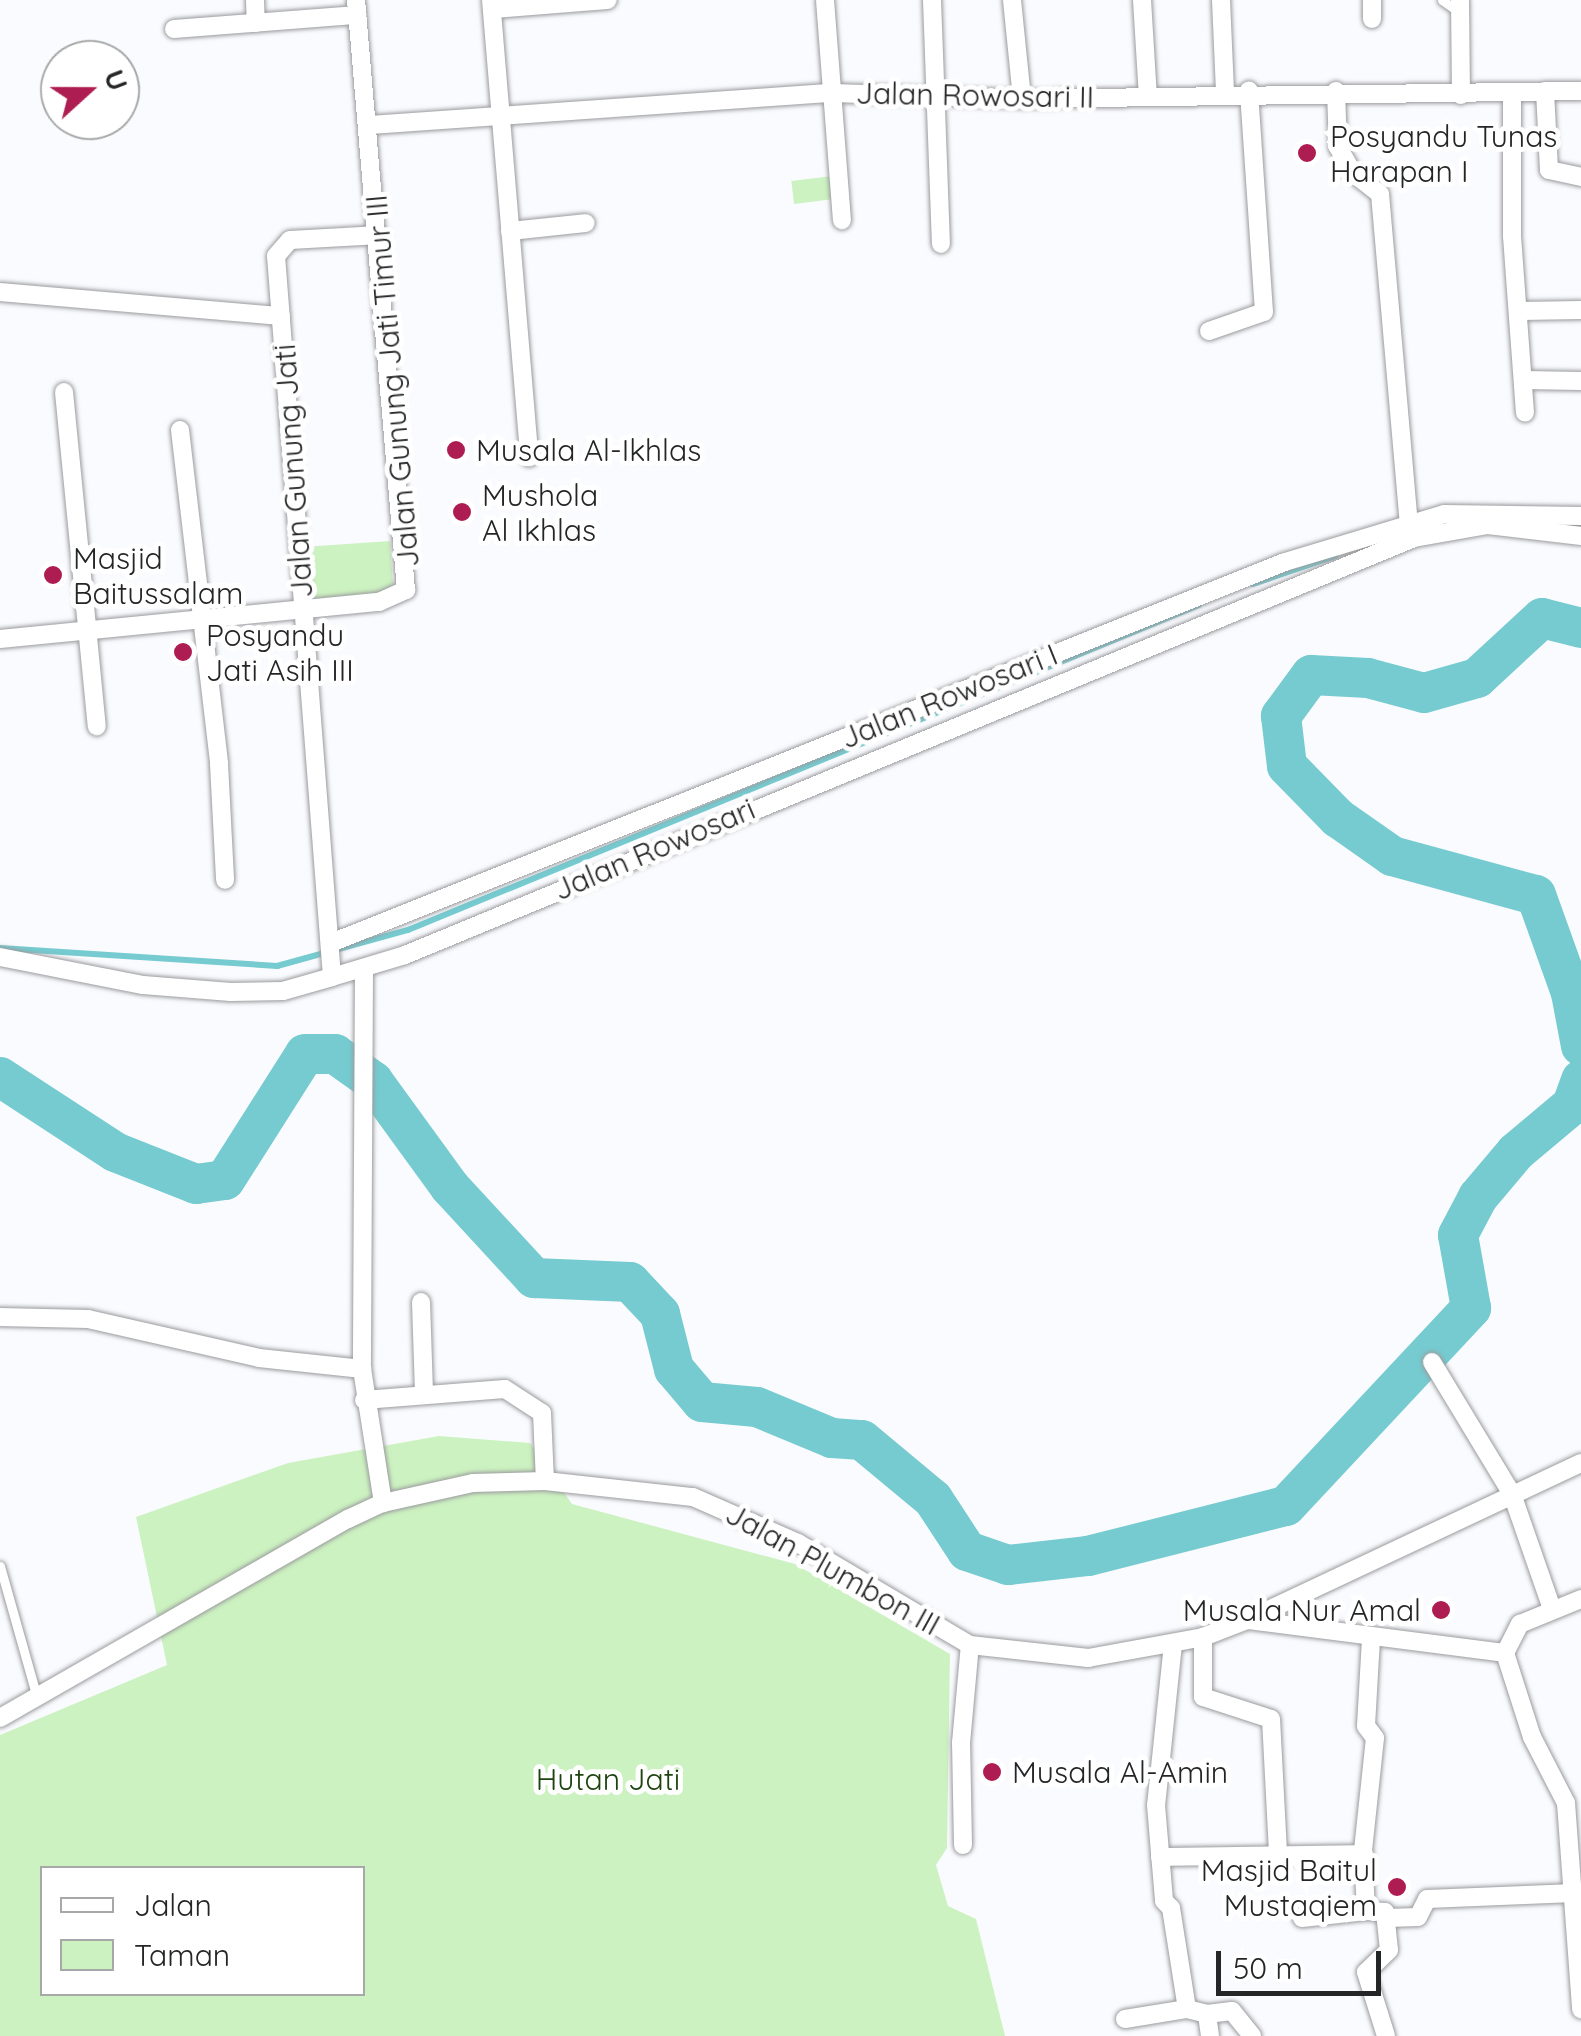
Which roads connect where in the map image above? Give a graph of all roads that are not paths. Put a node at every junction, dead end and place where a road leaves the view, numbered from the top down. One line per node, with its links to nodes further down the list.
1 (255, 0): 12 (street)
2 (608, 0): 9 (street)
3 (825, 0): 19 (street)
4 (932, 0): 21 (street)
5 (1012, 0): 24 (street)
6 (1142, 0): 23 (street)
7 (1220, 0): 17 (street)
8 (1442, 0): 10 (lane)
9 (492, 5): 25 (street)
10 (1460, 6): 22 (street)
11 (357, 8): 12 (street); 26 (street, Jalan Gunung Jati Timur III)
12 (256, 23): 13 (street)
13 (174, 29)
14 (1249, 90): 16 (street, Jalan Rowosari II); 17 (street, Jalan Rowosari II); 37 (street)
15 (1581, 90): 18 (street, Jalan Rowosari II)
16 (1336, 91): 22 (street, Jalan Rowosari II); 45 (street)
17 (1225, 92): 23 (street, Jalan Rowosari II)
18 (1545, 92): 20 (street, Jalan Rowosari II); 27 (street)
19 (832, 93): 21 (street, Jalan Rowosari II); 25 (street, Jalan Rowosari II); 28 (street)
20 (1512, 93): 22 (street, Jalan Rowosari II); 35 (street)
21 (937, 95): 24 (street, Jalan Rowosari II); 32 (street)
22 (1461, 95)
23 (1148, 97): 24 (street, Jalan Rowosari II)
24 (1022, 99)
25 (498, 112): 26 (street, Jalan Rowosari II); 30 (street)
26 (370, 125): 31 (street, Jalan Gunung Jati Timur III)
27 (1581, 177)
28 (842, 220)
29 (586, 223): 30 (street)
30 (510, 231): 43 (street)
31 (380, 235): 36 (street, Jalan Gunung Jati); 47 (street, Jalan Gunung Jati Timur III)
32 (941, 244)
33 (0, 292): 36 (street)
34 (1581, 310): 35 (street)
35 (1520, 311): 38 (street)
36 (281, 316): 47 (street, Jalan Gunung Jati)
37 (1209, 331)
38 (1524, 380): 39 (street); 41 (street)
39 (1581, 381)
40 (64, 392): 49 (street)
41 (1525, 413)
42 (180, 430): 48 (street)
43 (529, 458)
44 (1581, 516): 45 (street, Jalan Rowosari I)
45 (1409, 523): 53 (street, Jalan Rowosari I)
46 (1581, 536): 55 (street, Jalan Rowosari)
47 (303, 609): 48 (street); 53 (street, Jalan Gunung Jati)
48 (198, 622): 49 (street); 52 (street)
49 (88, 630): 50 (street); 51 (street)
50 (0, 640)
51 (97, 726)
52 (225, 880)
53 (331, 948): 56 (street, Jalan Gunung Jati)
54 (0, 957): 56 (street, Jalan Rowosari)
55 (364, 969): 56 (street, Jalan Rowosari); 60 (street)
56 (332, 978)
57 (421, 1302): 61 (street)
58 (0, 1317): 60 (street)
59 (1432, 1362): 65 (street)
60 (362, 1369): 62 (street)
61 (424, 1393): 62 (street); 64 (street)
62 (364, 1400): 66 (street)
63 (1581, 1463): 65 (street, Jalan Plumbon III)
64 (545, 1482): 66 (street, Jalan Plumbon III); 74 (street, Jalan Plumbon III)
65 (1512, 1494): 69 (street); 70 (street, Jalan Plumbon III)
66 (383, 1503): 76 (street, Jalan Plumbon III)
67 (0, 1566): 76 (lane)
68 (1581, 1600): 69 (street)
69 (1552, 1610): 75 (street)
70 (1247, 1620): 71 (street, Jalan Plumbon III); 72 (street)
71 (1203, 1637): 73 (street, Jalan Plumbon III); 79 (street)
72 (1371, 1640): 75 (street); 80 (street)
73 (1172, 1644): 74 (street, Jalan Plumbon III); 81 (street)
74 (970, 1645): 78 (street)
75 (1506, 1653): 82 (street)
76 (37, 1698): 77 (street, Jalan Plumbon III)
77 (0, 1718)
78 (963, 1845)
79 (1278, 1852): 80 (street); 81 (street)
80 (1364, 1854): 83 (street)
81 (1160, 1856): 87 (street)
82 (1574, 1893): 85 (street); 86 (street)
83 (1366, 1911): 84 (street); 85 (street)
84 (1302, 1918)
85 (1387, 1918): 93 (street)
86 (1578, 1955): 88 (street)
87 (1187, 2009): 89 (street); 90 (street)
88 (1581, 2009)
89 (1207, 2014): 91 (street); 92 (street)
90 (1125, 2019)
91 (1210, 2036)
92 (1252, 2036)
93 (1386, 2036)

